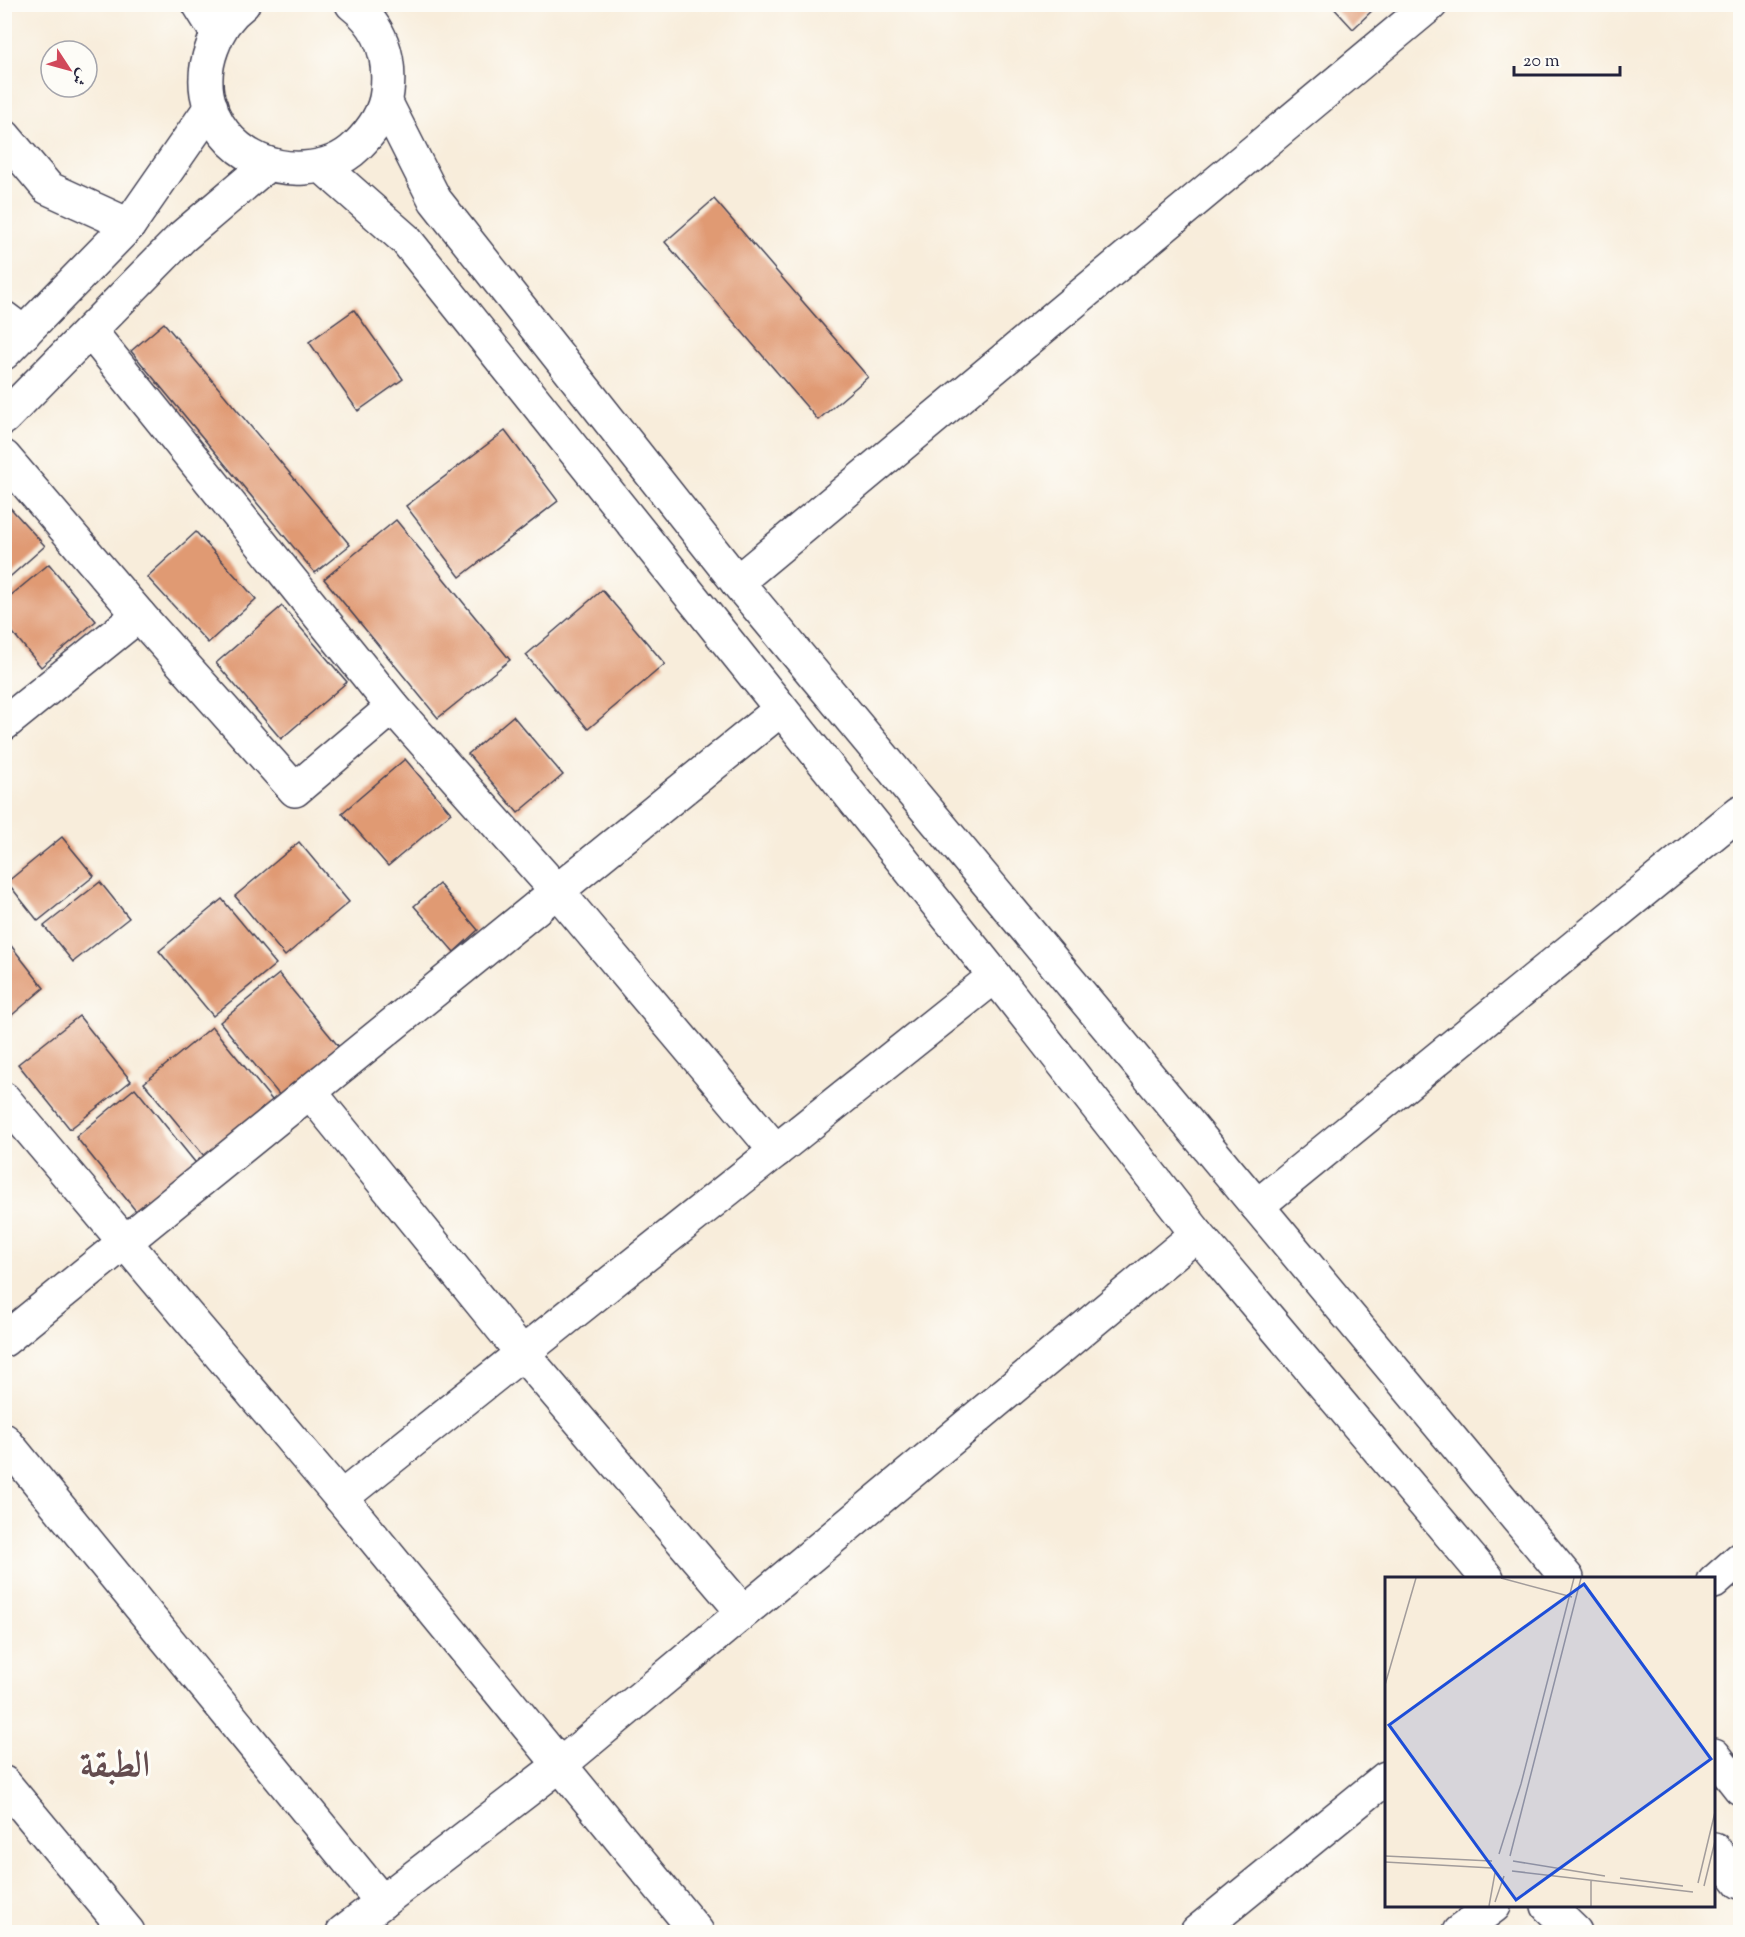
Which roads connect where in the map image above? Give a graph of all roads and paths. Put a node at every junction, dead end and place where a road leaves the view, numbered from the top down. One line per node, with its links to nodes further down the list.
1 (199, 4): 6 (street)
2 (243, 4): 6 (street)
3 (352, 4): 5 (street)
4 (1431, 4): 17 (street)
5 (381, 16): 7 (street)
6 (217, 33): 8 (street)
7 (386, 103): 11 (street); 17 (street)
8 (211, 107): 10 (street); 12 (street)
9 (4, 136): 12 (street)
10 (268, 164): 11 (street); 13 (street)
11 (322, 166): 20 (street)
12 (129, 225): 14 (street)
13 (90, 331): 15 (street); 19 (street)
14 (11, 335)
15 (4, 418)
16 (4, 457): 18 (street)
17 (737, 582): 28 (street)
18 (139, 615): 19 (street); 21 (street)
19 (393, 707): 23 (street)
20 (780, 710): 23 (street); 24 (street)
21 (4, 724)
22 (1740, 812): 28 (street)
23 (557, 891): 25 (street); 27 (street)
24 (995, 976): 27 (street); 29 (street)
25 (310, 1092): 30 (street); 32 (street)
26 (4, 1099): 30 (street)
27 (776, 1151): 32 (street)
28 (1257, 1206): 37 (street)
29 (1197, 1234): 36 (street); 39 (street)
30 (126, 1242): 31 (street); 34 (street)
31 (4, 1340)
32 (523, 1354): 34 (street); 39 (street)
33 (4, 1440): 47 (street)
34 (341, 1498): 41 (street)
35 (1740, 1559): 38 (street)
36 (1486, 1577)
37 (1566, 1577)
38 (1715, 1580)
39 (743, 1612): 41 (street)
40 (1715, 1758): 44 (street)
41 (560, 1765): 47 (street); 52 (street)
42 (1385, 1779): 53 (street)
43 (4, 1783): 50 (street)
44 (1732, 1785)
45 (1715, 1851): 46 (street)
46 (1740, 1882)
47 (382, 1902): 51 (street)
48 (1491, 1907): 54 (street)
49 (1550, 1907): 55 (street)
50 (128, 1932)
51 (343, 1932)
52 (697, 1932)
53 (1197, 1932)
54 (1459, 1932)
55 (1575, 1932)

